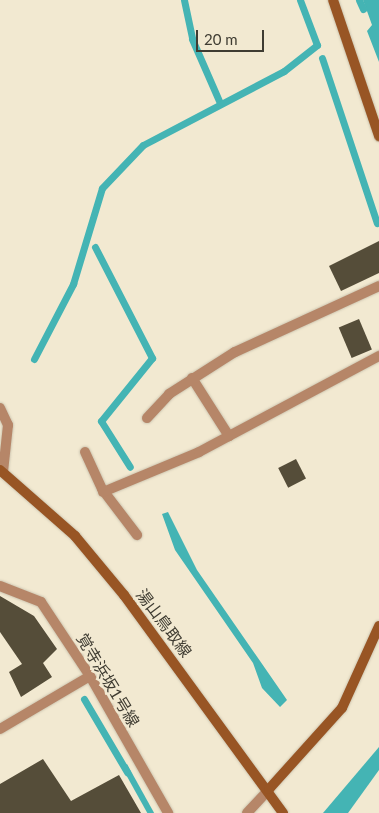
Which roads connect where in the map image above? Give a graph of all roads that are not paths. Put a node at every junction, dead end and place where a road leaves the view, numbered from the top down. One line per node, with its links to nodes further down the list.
1 (333, 0): 2 (main road)
2 (379, 136)
3 (379, 286): 5 (street)
4 (379, 356): 8 (street)
5 (192, 378): 7 (street); 8 (street)
6 (0, 408): 10 (street)
7 (147, 418)
8 (229, 436): 11 (street)
9 (85, 452): 11 (street)
10 (1, 471): 17 (main road, 湯山鳥取線)
11 (103, 492): 12 (street)
12 (138, 535)
13 (0, 586): 15 (street, 覚寺浜坂1号線)
14 (379, 626): 17 (main road)
15 (90, 676): 16 (street); 18 (street, 覚寺浜坂1号線)
16 (0, 729)
17 (268, 789): 19 (street); 20 (main road, 湯山鳥取線)
18 (168, 813)
19 (247, 813)
20 (283, 813)

